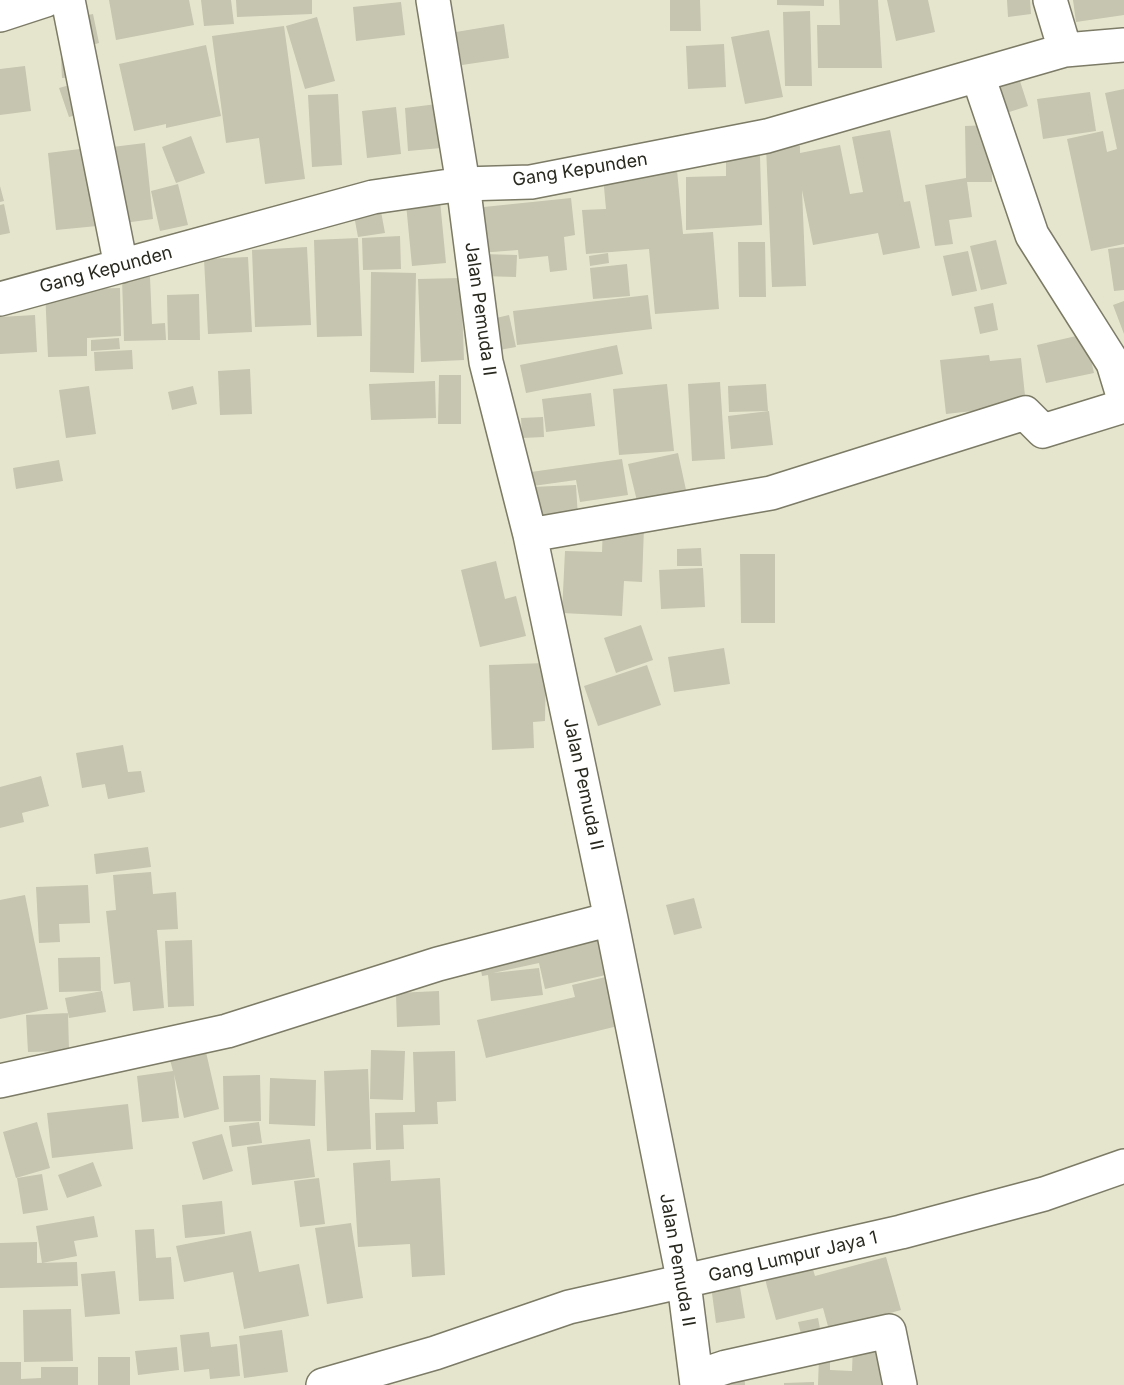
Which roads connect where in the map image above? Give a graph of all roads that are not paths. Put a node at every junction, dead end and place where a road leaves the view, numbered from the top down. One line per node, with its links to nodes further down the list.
1 (46, 0): 5 (street)
2 (68, 0): 10 (street)
3 (433, 0): 9 (street, Jalan Pemuda II)
4 (1050, 0): 7 (street)
5 (0, 15)
6 (1124, 45): 7 (street, Gang Kepunden)
7 (1065, 50): 8 (street, Gang Kepunden)
8 (978, 76): 9 (street, Gang Kepunden); 12 (street)
9 (463, 184): 10 (street, Gang Kepunden); 15 (street, Jalan Pemuda II)
10 (121, 266): 11 (street, Gang Kepunden)
11 (0, 298)
12 (1118, 361): 13 (street)
13 (1124, 399)
14 (1124, 406): 15 (street)
15 (530, 535): 16 (street, Jalan Pemuda II)
16 (611, 919): 17 (street); 19 (street, Jalan Pemuda II)
17 (0, 1081)
18 (1124, 1166): 19 (street, Gang Lumpur Jaya 1)
19 (684, 1283): 20 (street, Jalan Pemuda II); 21 (street, Gang Lumpur Jaya 1)
20 (697, 1381): 22 (street)
21 (323, 1385)
22 (900, 1385)

